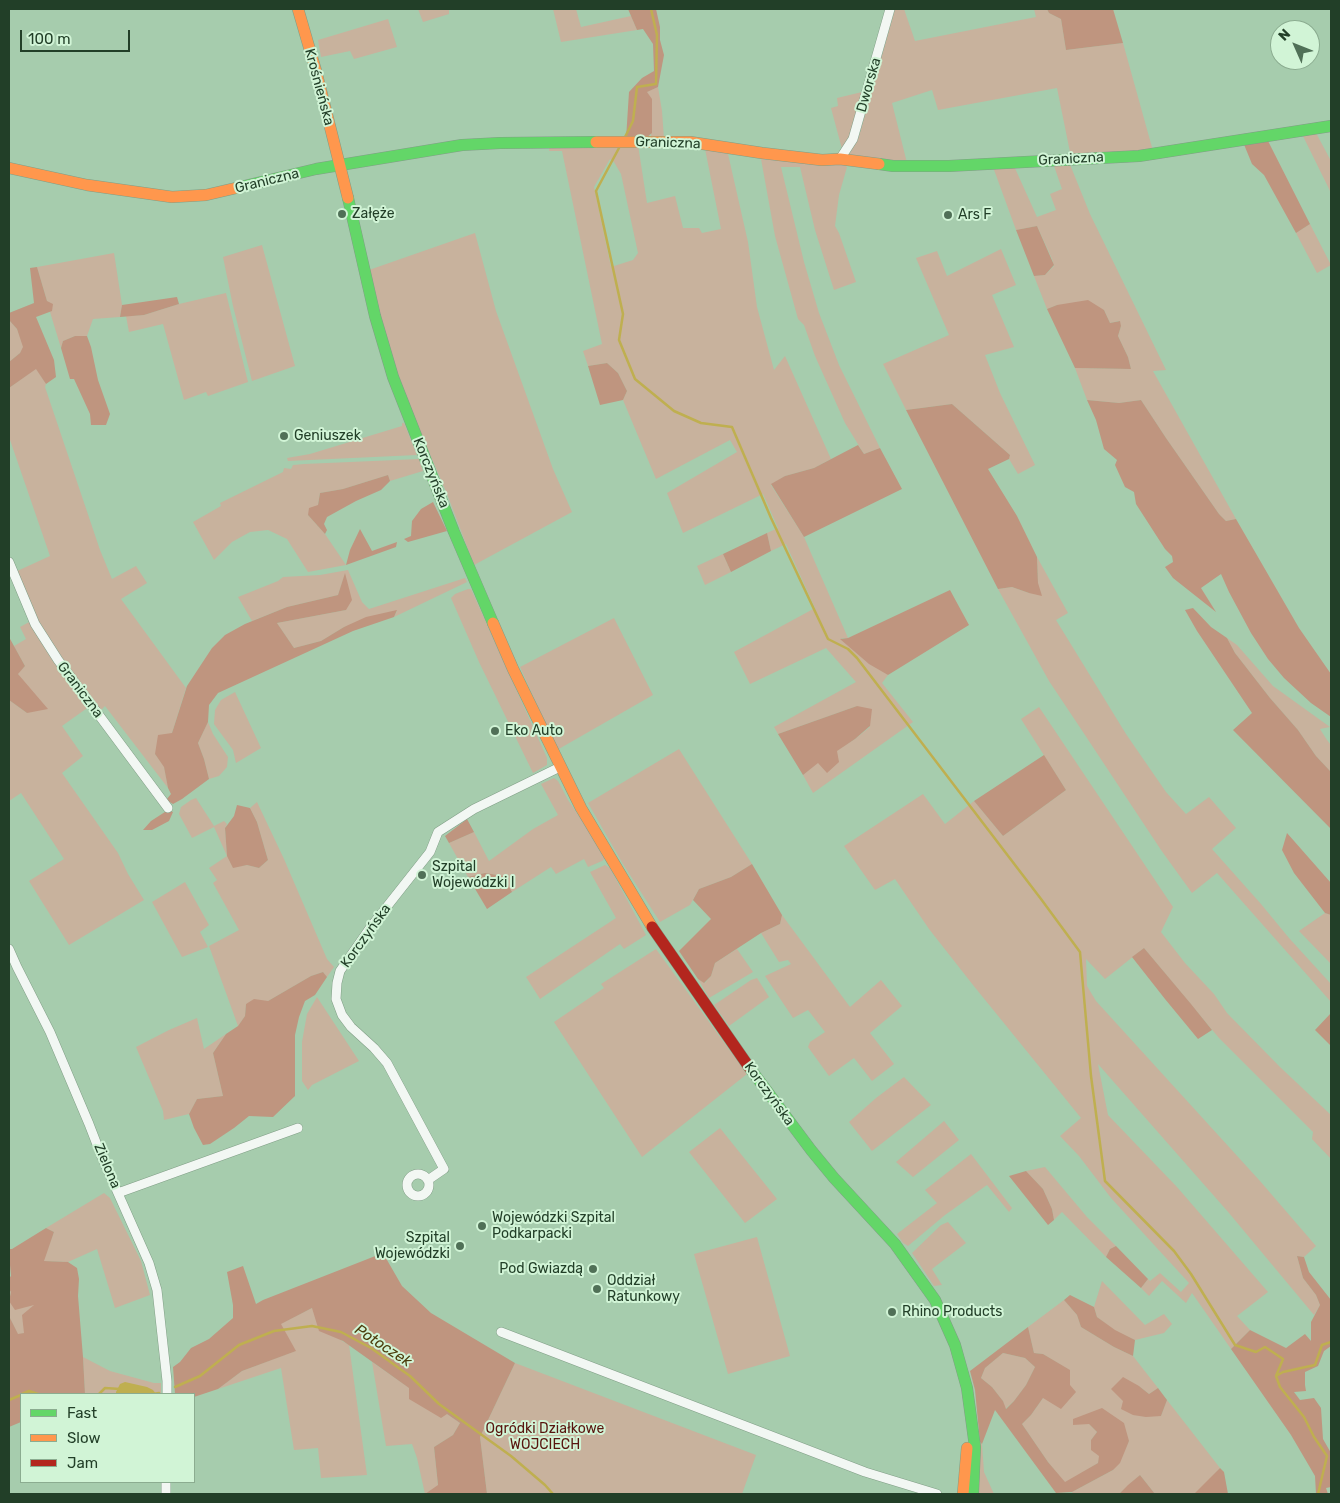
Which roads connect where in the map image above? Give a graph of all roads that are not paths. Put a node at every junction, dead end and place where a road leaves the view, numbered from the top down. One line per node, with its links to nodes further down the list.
1 (298, 9): 5 (main road, Krośnieńska)
2 (890, 9): 4 (street, Dworska)
3 (1331, 126): 4 (main road, Graniczna)
4 (840, 159): 5 (main road, Graniczna)
5 (340, 165): 6 (main road, Graniczna); 8 (main road, Korczyńska)
6 (9, 168)
7 (9, 562): 9 (street, Graniczna)
8 (560, 767): 12 (street, Korczyńska); 16 (main road, Korczyńska)
9 (168, 808)
10 (9, 949): 13 (street, Zielona)
11 (298, 1128): 13 (street)
12 (428, 1180)
13 (118, 1193): 15 (street, Zielona)
14 (501, 1332): 17 (street)
15 (167, 1393)
16 (970, 1416): 18 (main road, Korczyńska); 19 (main road, Korczyńska)
17 (937, 1494)
18 (963, 1494)
19 (973, 1494)

